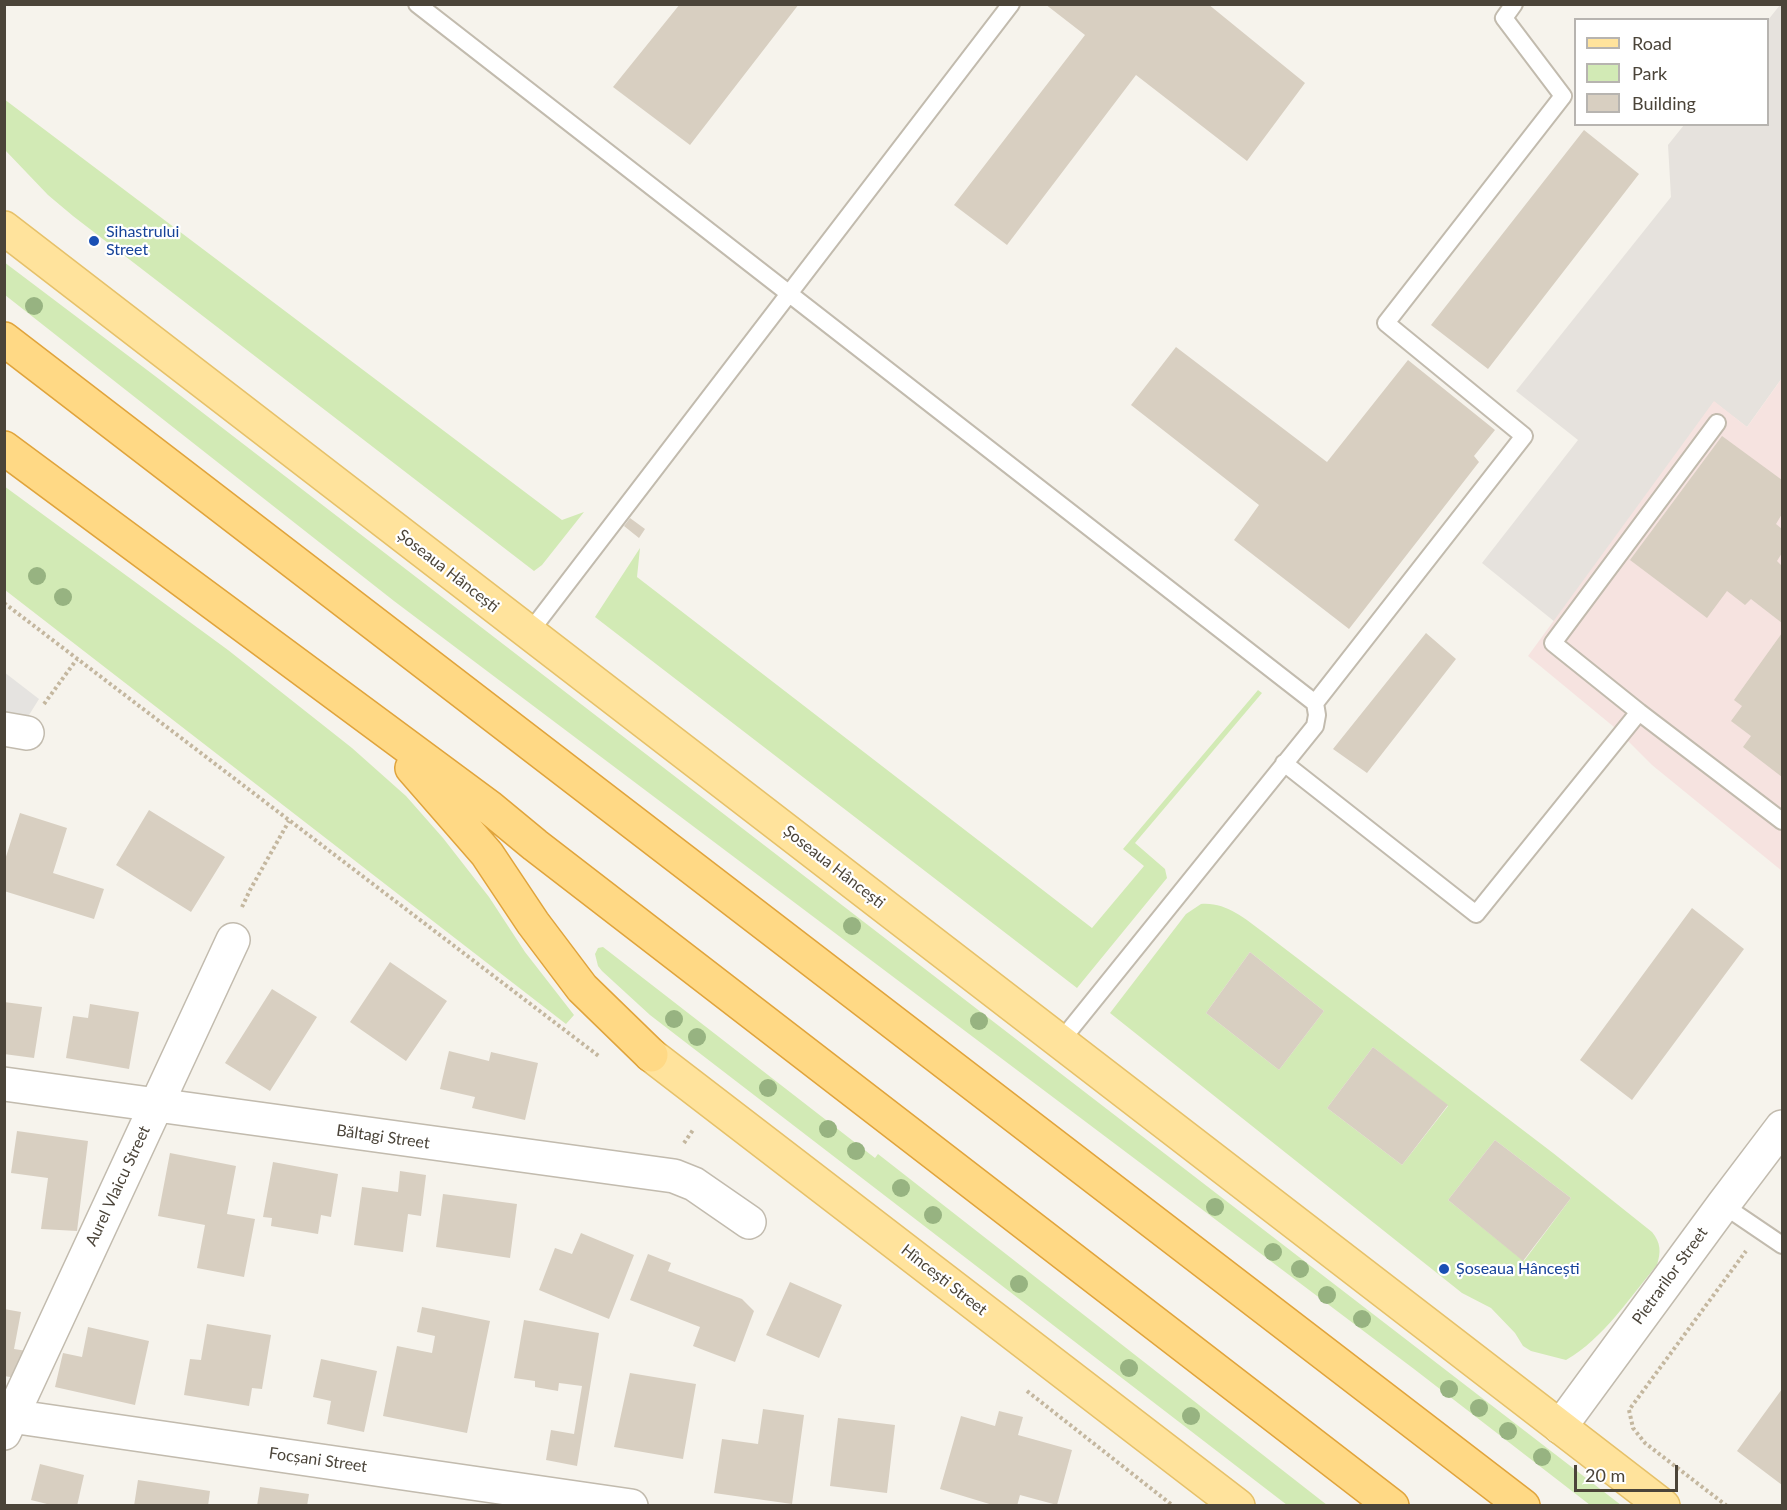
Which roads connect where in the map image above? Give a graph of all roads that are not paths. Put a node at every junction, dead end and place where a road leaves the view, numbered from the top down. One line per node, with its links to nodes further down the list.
1 (417, 4): 5 (lane)
2 (1011, 4): 5 (lane)
3 (1514, 4): 11 (lane)
4 (4, 228): 9 (main road, Șoseaua Hâncești)
5 (791, 294): 9 (lane); 11 (lane)
6 (4, 339): 29 (highway)
7 (1717, 423): 12 (lane)
8 (4, 448): 10 (highway)
9 (529, 633): 16 (main road, Șoseaua Hâncești)
10 (335, 694): 17 (highway); 28 (highway)
11 (1315, 703): 13 (lane)
12 (1639, 712): 13 (lane); 14 (lane)
13 (1284, 763): 16 (lane)
14 (1782, 821)
15 (233, 940): 19 (street, Aurel Vlaicu Street)
16 (1060, 1042): 25 (main road, Șoseaua Hâncești)
17 (651, 1055): 27 (main road, Hîncești Street)
18 (4, 1084): 19 (street, Băltagi Street)
19 (156, 1105): 22 (street, Băltagi Street); 24 (street, Aurel Vlaicu Street)
20 (1782, 1127): 21 (street, Pietrarilor Street)
21 (1722, 1205): 23 (lane); 25 (street, Pietrarilor Street)
22 (749, 1222)
23 (1782, 1245)
24 (7, 1422): 26 (street, Focșani Street)
25 (1560, 1427): 30 (main road, Șoseaua Hâncești)
26 (631, 1506)
27 (1238, 1506)
28 (1392, 1506)
29 (1523, 1506)
30 (1664, 1506)

